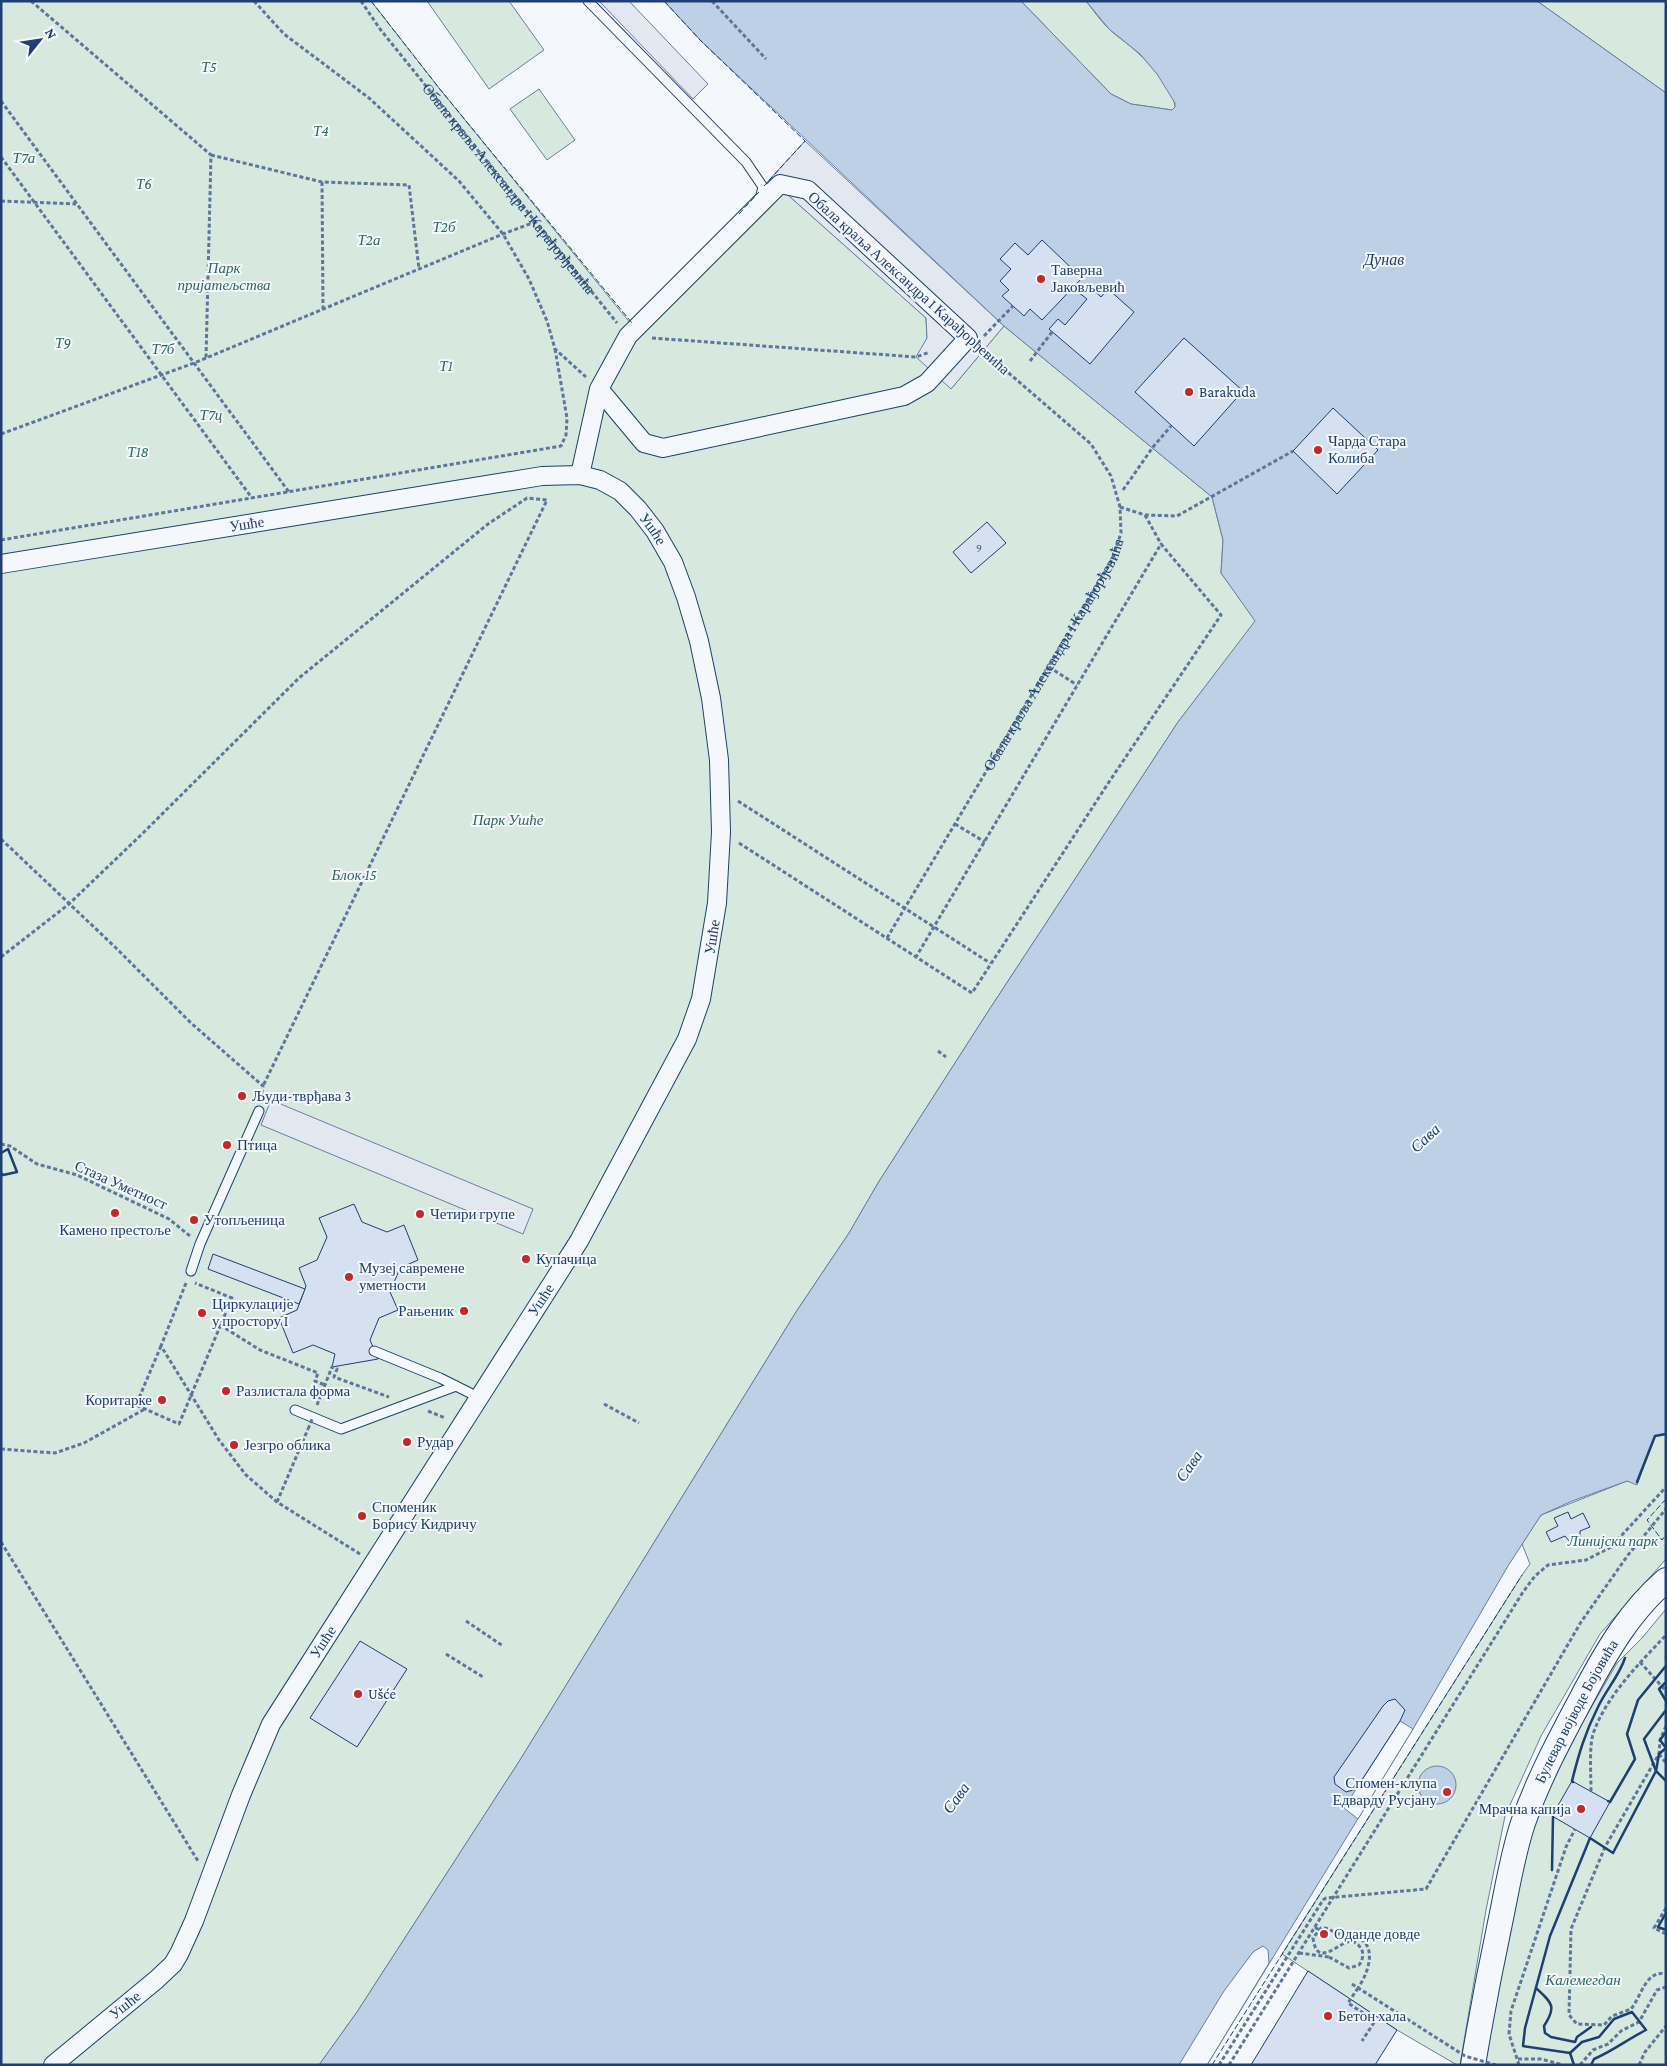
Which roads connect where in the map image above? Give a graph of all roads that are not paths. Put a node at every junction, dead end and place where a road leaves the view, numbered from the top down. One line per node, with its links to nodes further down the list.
1 (588, 1): 2 (lane)
2 (758, 207): 3 (street, Обала краља Александра I Карађорђевића); 3 (street, Обала краља Александра I Карађорђевића)
3 (599, 389): 4 (street)
4 (580, 475): 5 (street, Ушће); 10 (street, Ушће)
5 (1, 564)
6 (259, 1111): 7 (lane)
7 (191, 1271)
8 (374, 1351): 9 (lane)
9 (456, 1386): 10 (lane); 11 (lane)
10 (478, 1397): 13 (street, Ушће)
11 (295, 1410)
12 (1666, 1580): 14 (main road, Булевар војводе Бојовића)
13 (53, 2065)
14 (1473, 2065)

